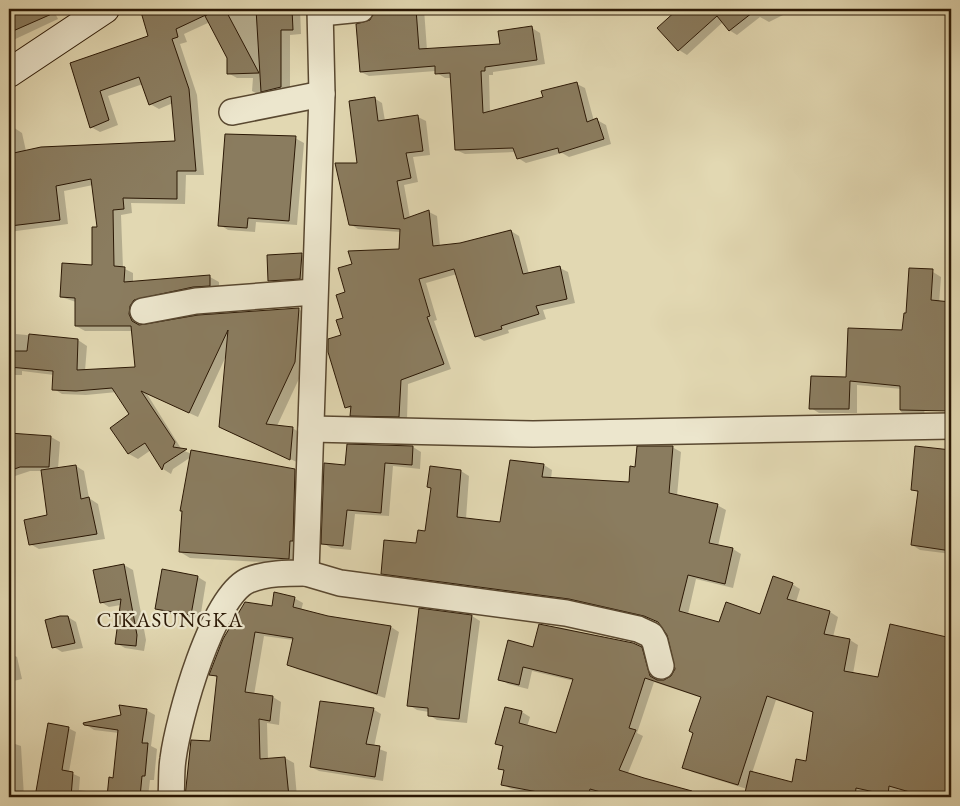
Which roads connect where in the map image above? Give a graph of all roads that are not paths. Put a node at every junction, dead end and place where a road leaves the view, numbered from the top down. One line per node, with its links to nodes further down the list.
1 (105, 9): 4 (street)
2 (361, 9): 3 (street)
3 (320, 11): 5 (street)
4 (9, 73)
5 (322, 94): 6 (street); 7 (street)
6 (232, 112)
7 (314, 292): 8 (street); 10 (street)
8 (143, 311)
9 (951, 426): 10 (street)
10 (311, 429): 11 (street)
11 (306, 573): 12 (street); 13 (street)
12 (661, 666)
13 (171, 797)

